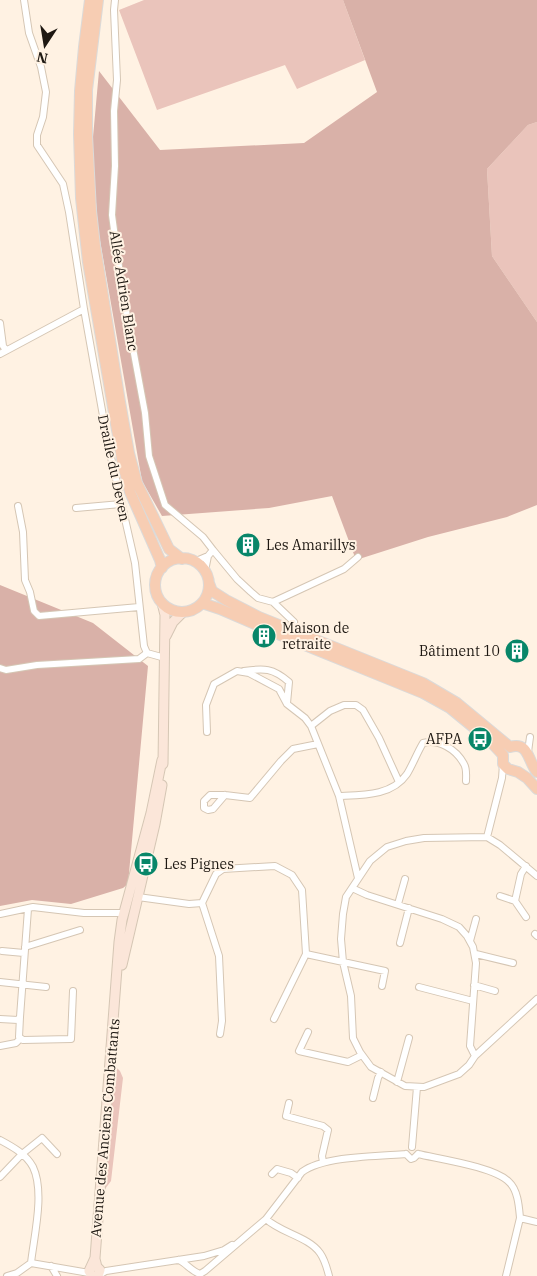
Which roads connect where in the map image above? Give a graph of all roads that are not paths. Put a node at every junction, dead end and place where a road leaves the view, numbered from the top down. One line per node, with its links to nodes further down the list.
1 (24, 0): 5 (street, Draille du Deven)
2 (90, 0): 16 (main road)
3 (98, 0): 14 (main road)
4 (115, 0): 11 (street, Allée Adrien Blanc)
5 (84, 309): 7 (street); 8 (street, Draille du Deven)
6 (0, 323): 7 (street)
7 (3, 352)
8 (122, 504): 10 (street); 22 (street, Draille du Deven)
9 (18, 506): 22 (street)
10 (76, 508)
11 (213, 550): 12 (street); 19 (street, Allée Adrien Blanc)
12 (208, 556): 15 (street); 17 (street)
13 (358, 557): 19 (street)
14 (182, 559): 15 (main road); 16 (main road)
15 (194, 562): 17 (main road)
16 (162, 568): 20 (main road)
17 (205, 571): 18 (main road)
18 (209, 583): 21 (main road); 34 (main road)
19 (273, 602): 24 (street, Allée Adrien Blanc)
20 (162, 603): 23 (main road); 25 (main road, Avenue des Anciens Combattants)
21 (202, 603): 23 (main road); 34 (main road)
22 (139, 608): 26 (street, Draille du Deven)
23 (183, 612): 25 (main road)
24 (294, 622)
25 (165, 639): 27 (main road, Avenue des Anciens Combattants)
26 (147, 653): 27 (street); 28 (street)
27 (165, 658): 48 (main road, Avenue des Anciens Combattants)
28 (0, 668)
29 (241, 671): 30 (street); 30 (street); 32 (street)
30 (287, 704): 31 (street)
31 (310, 726): 33 (street); 38 (street)
32 (207, 732)
33 (318, 744): 40 (street); 41 (street)
34 (515, 758): 35 (main road); 36 (street); 36 (street); 39 (main road)
35 (537, 772)
36 (502, 778): 42 (street)
37 (466, 781): 38 (street)
38 (400, 782): 41 (street)
39 (537, 789)
40 (225, 795)
41 (339, 796): 45 (street)
42 (487, 837): 43 (street); 45 (street)
43 (526, 866): 44 (street); 50 (street)
44 (537, 876)
45 (358, 878): 47 (street)
46 (405, 879): 52 (street)
47 (352, 888): 52 (street); 66 (street)
48 (135, 896): 51 (street); 57 (main road, Avenue des Anciens Combattants)
49 (500, 896): 50 (street)
50 (515, 901): 56 (street)
51 (202, 903): 64 (street); 82 (street)
52 (398, 904): 53 (street)
53 (409, 908): 60 (street); 61 (street)
54 (28, 909): 55 (street); 57 (street); 62 (street)
55 (0, 914)
56 (526, 917)
57 (126, 919): 111 (main road, Avenue des Anciens Combattants)
58 (476, 919): 60 (street)
59 (80, 930): 62 (street)
60 (470, 940): 65 (street)
61 (400, 943)
62 (24, 950): 63 (street); 69 (street)
63 (2, 951)
64 (306, 954): 66 (street); 80 (street)
65 (476, 954): 67 (street); 70 (street)
66 (343, 962): 71 (street); 86 (street)
67 (513, 963)
68 (0, 982): 69 (street)
69 (22, 984): 72 (street); 78 (street)
70 (474, 985): 75 (street); 77 (street)
71 (382, 986)
72 (46, 987)
73 (419, 988): 77 (street)
74 (73, 990): 84 (street)
75 (496, 991)
76 (537, 999): 87 (street)
77 (473, 1001): 87 (street)
78 (20, 1017): 79 (street); 84 (street)
79 (0, 1019)
80 (274, 1019)
81 (308, 1032): 86 (street)
82 (220, 1034)
83 (409, 1038): 89 (street)
84 (20, 1039): 85 (street)
85 (0, 1046)
86 (362, 1055): 88 (street)
87 (475, 1056): 90 (street)
88 (381, 1072): 89 (street); 91 (street)
89 (397, 1082): 90 (street)
90 (417, 1087): 94 (street)
91 (373, 1098)
92 (289, 1103): 99 (street)
93 (0, 1140): 95 (street)
94 (412, 1147): 97 (street); 98 (street)
95 (22, 1154): 96 (street); 101 (street); 109 (street)
96 (57, 1154)
97 (406, 1154): 98 (street); 99 (street)
98 (418, 1154): 103 (street)
99 (323, 1162): 102 (street)
100 (272, 1174): 102 (street)
101 (0, 1177)
102 (298, 1178): 104 (street)
103 (520, 1218): 105 (street); 117 (street)
104 (266, 1219): 106 (street); 116 (street)
105 (537, 1222)
106 (256, 1229): 107 (street); 112 (street)
107 (199, 1256): 108 (street); 112 (street); 113 (street)
108 (179, 1260): 111 (street); 113 (street)
109 (31, 1264): 110 (street); 114 (street)
110 (51, 1266): 111 (street); 115 (street)
111 (95, 1270)
112 (206, 1270): 113 (street)
113 (196, 1274)
114 (7, 1276)
115 (57, 1276)
116 (329, 1276)
117 (506, 1276)

